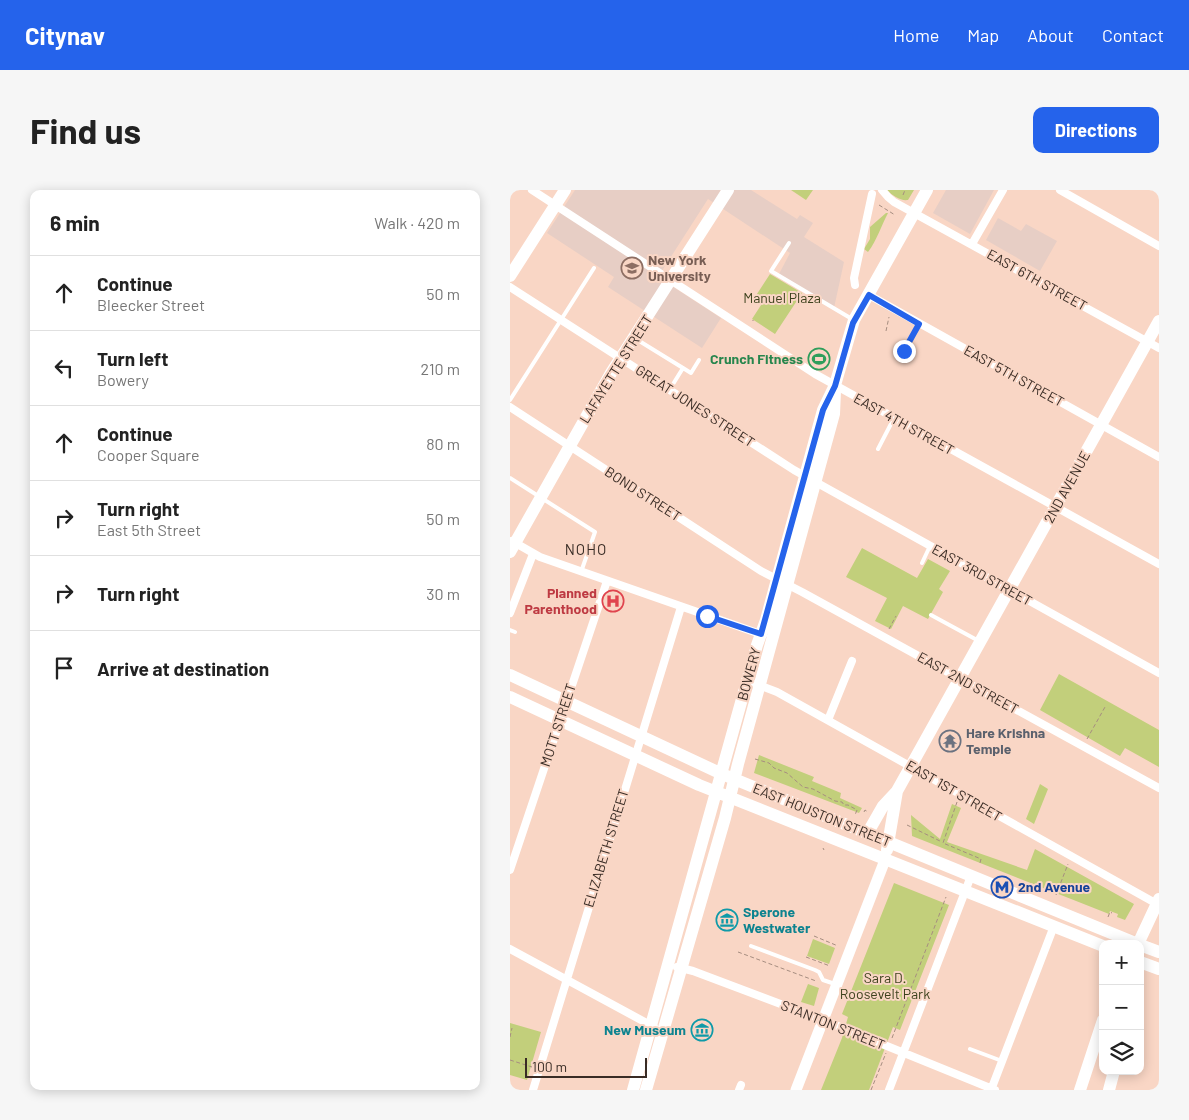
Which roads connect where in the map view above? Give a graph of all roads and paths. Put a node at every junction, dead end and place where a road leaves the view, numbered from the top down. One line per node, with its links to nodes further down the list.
1 (532, 190): 11 (street, EAST 4TH STREET)
2 (566, 190): 11 (main road)
3 (728, 190): 19 (main road, LAFAYETTE STREET)
4 (882, 190): 12 (street, EAST 6TH STREET)
5 (905, 190): 10 (path)
6 (927, 190): 12 (main road, BOWERY)
7 (1003, 190): 15 (street)
8 (1060, 190): 16 (street)
9 (872, 194): 13 (path); 20 (street)
10 (904, 195)
11 (556, 205): 18 (main road); 19 (street, EAST 4TH STREET)
12 (914, 213): 15 (street, EAST 6TH STREET); 22 (main road, BOWERY)
13 (895, 215)
14 (789, 243): 25 (lane)
15 (972, 244): 30 (street, EAST 6TH STREET)
16 (1159, 246)
17 (594, 268): 24 (lane)
18 (510, 276)
19 (671, 281): 29 (main road, LAFAYETTE STREET); 36 (street, EAST 4TH STREET)
20 (855, 286)
21 (510, 287): 24 (street, GREAT JONES STREET)
22 (869, 295): 23 (street, EAST 5TH STREET); 25 (main road, BOWERY)
23 (893, 309): 27 (street, EAST 5TH STREET); 28 (path)
24 (562, 320): 33 (street, GREAT JONES STREET); 38 (lane)
25 (854, 320): 36 (main road, BOWERY)
26 (1159, 320): 30 (main road, 2ND AVENUE)
27 (919, 324): 32 (lane); 41 (street, EAST 5TH STREET)
28 (886, 330)
29 (634, 338): 33 (main road, LAFAYETTE STREET); 35 (lane)
30 (1147, 342): 31 (street, EAST 6TH STREET); 41 (main road, 2ND AVENUE)
31 (1159, 348)
32 (904, 351)
33 (621, 358): 37 (street, GREAT JONES STREET); 42 (main road, LAFAYETTE STREET)
34 (699, 360): 35 (lane)
35 (683, 368): 37 (lane)
36 (835, 386): 40 (street, EAST 4TH STREET); 46 (main road, BOWERY)
37 (670, 390): 46 (street, GREAT JONES STREET)
38 (510, 400)
39 (510, 407): 42 (street, BOND STREET)
40 (894, 418): 43 (lane); 48 (street, EAST 4TH STREET)
41 (1102, 424): 44 (street, EAST 5TH STREET); 48 (main road, 2ND AVENUE)
42 (570, 446): 47 (main road, LAFAYETTE STREET); 56 (street, BOND STREET)
43 (878, 449)
44 (1159, 457)
45 (510, 478): 47 (lane)
46 (810, 479): 50 (street, EAST 3RD STREET); 56 (main road, BOWERY)
47 (541, 498): 49 (main road, LAFAYETTE STREET); 54 (lane)
48 (1055, 508): 53 (street, EAST 4TH STREET); 57 (main road, 2ND AVENUE)
49 (512, 545): 51 (street)
50 (930, 546): 52 (lane); 57 (street, EAST 3RD STREET)
51 (533, 554): 54 (street); 59 (street)
52 (922, 563)
53 (1159, 564)
54 (582, 572): 55 (street)
55 (607, 581): 58 (street); 71 (street, MOTT STREET)
56 (781, 581): 63 (main road, BOWERY); 68 (street, EAST 2ND STREET)
57 (1009, 590): 64 (main road, 2ND AVENUE); 66 (street, EAST 3RD STREET)
58 (681, 606): 63 (street); 75 (street, ELIZABETH STREET)
59 (510, 613)
60 (931, 615): 64 (lane)
61 (896, 616): 62 (path)
62 (889, 630)
63 (766, 637): 69 (main road, BOWERY)
64 (981, 642): 68 (main road, 2ND AVENUE)
65 (852, 662): 74 (street)
66 (1159, 673)
67 (510, 675): 71 (main road, EAST HOUSTON STREET)
68 (960, 679): 79 (main road, 2ND AVENUE); 81 (street, EAST 2ND STREET)
69 (753, 683): 74 (street, EAST 1ST STREET); 80 (main road, BOWERY)
70 (510, 697): 73 (main road, EAST HOUSTON STREET)
71 (566, 702): 73 (street, MOTT STREET); 75 (main road, EAST HOUSTON STREET)
72 (1105, 706): 76 (path)
73 (560, 720): 77 (main road, EAST HOUSTON STREET); 96 (street, MOTT STREET)
74 (828, 720): 79 (street, EAST 1ST STREET)
75 (641, 736): 77 (street, ELIZABETH STREET); 80 (main road, EAST HOUSTON STREET)
76 (1087, 739)
77 (635, 755): 83 (main road, EAST HOUSTON STREET); 121 (street, ELIZABETH STREET)
78 (755, 759): 88 (path)
79 (910, 766): 82 (main road, 2ND AVENUE); 101 (street, EAST 1ST STREET)
80 (728, 776): 83 (main road, BOWERY); 84 (main road, BOWERY); 90 (main road, EAST HOUSTON STREET)
81 (1159, 788)
82 (897, 791): 90 (main road); 91 (main road, 2ND AVENUE)
83 (717, 793): 84 (main road, EAST HOUSTON STREET); 116 (main road, BOWERY)
84 (729, 798): 93 (main road, EAST HOUSTON STREET); 119 (main road, BOWERY)
85 (956, 802): 92 (path)
86 (864, 812): 87 (path)
87 (869, 812)
88 (855, 815)
89 (906, 825): 92 (path)
90 (867, 834): 91 (main road, EAST HOUSTON STREET)
91 (889, 842): 93 (main road, 2ND AVENUE); 97 (main road, EAST HOUSTON STREET)
92 (943, 843): 94 (path)
93 (884, 860): 98 (main road, EAST HOUSTON STREET); 123 (main road)
94 (980, 863)
95 (1068, 864): 99 (path)
96 (510, 870)
97 (971, 876): 98 (street); 106 (main road, EAST HOUSTON STREET)
98 (965, 891): 104 (main road, EAST HOUSTON STREET); 131 (street)
99 (1056, 896)
100 (946, 897): 129 (path)
101 (1158, 903): 107 (main road)
102 (1112, 913): 103 (path)
103 (1108, 918)
104 (1054, 926): 108 (main road, EAST HOUSTON STREET); 133 (street)
105 (814, 936): 110 (path)
106 (1128, 940)
107 (1140, 940)
108 (1099, 944)
109 (751, 946): 123 (lane)
110 (838, 946)
111 (1144, 946): 114 (main road, EAST HOUSTON STREET)
112 (510, 949): 121 (street)
113 (738, 952): 122 (path)
114 (1159, 952)
115 (806, 958): 118 (path)
116 (668, 964): 119 (street, STANTON STREET); 126 (main road, BOWERY)
117 (1144, 965): 120 (main road)
118 (830, 966)
119 (682, 968): 124 (street, STANTON STREET); 126 (main road, BOWERY)
120 (1159, 969)
121 (566, 979): 126 (street); 137 (street, ELIZABETH STREET)
122 (823, 984)
123 (837, 985): 124 (main road)
124 (823, 1020): 129 (street, STANTON STREET); 140 (main road)
125 (512, 1028): 128 (path)
126 (657, 1028): 138 (main road, BOWERY); 139 (main road, BOWERY)
127 (1100, 1030): 143 (main road)
128 (510, 1037)
129 (888, 1047): 131 (street, STANTON STREET); 141 (path)
130 (970, 1050): 133 (lane)
131 (904, 1053): 136 (street, STANTON STREET); 142 (street)
132 (510, 1060): 134 (path)
133 (1002, 1061): 136 (street)
134 (533, 1067)
135 (1113, 1075): 144 (main road)
136 (992, 1089)
137 (533, 1090)
138 (633, 1090)
139 (646, 1090)
140 (796, 1090)
141 (871, 1090)
142 (889, 1090)
143 (1080, 1090)
144 (1109, 1090)

